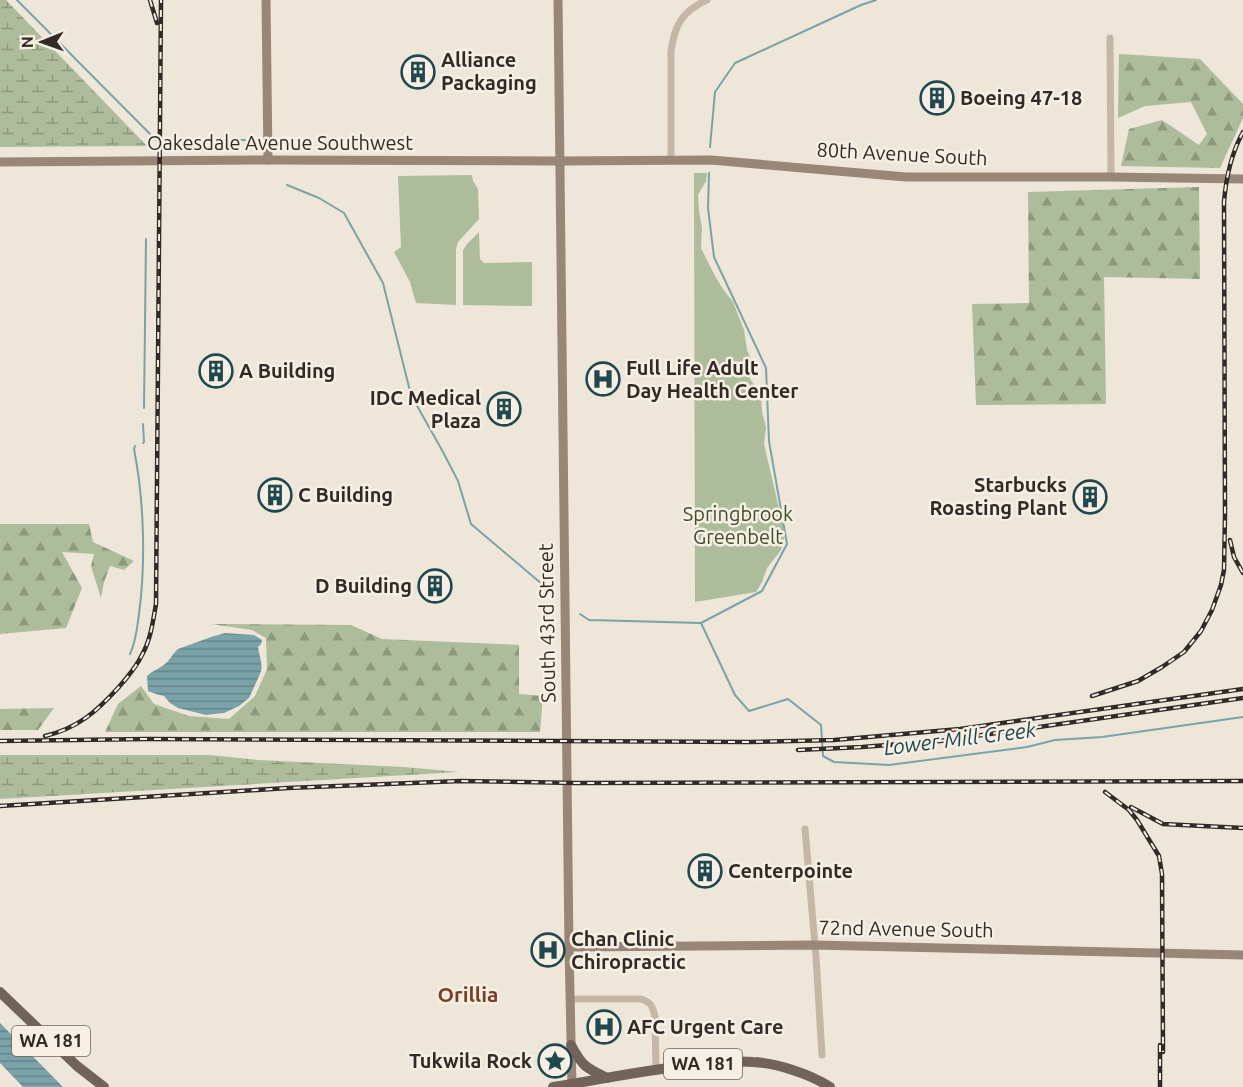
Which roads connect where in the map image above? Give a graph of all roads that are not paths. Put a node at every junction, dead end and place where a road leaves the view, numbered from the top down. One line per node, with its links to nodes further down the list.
1 (266, 0): 5 (street)
2 (558, 0): 7 (street, South 43rd Street)
3 (707, 0): 6 (street)
4 (1110, 38): 9 (street)
5 (268, 160): 7 (street, Oakesdale Avenue Southwest); 8 (street, Oakesdale Avenue Southwest)
6 (670, 160): 7 (street, 80th Avenue South); 9 (street, 80th Avenue South)
7 (559, 161): 13 (street, South 43rd Street)
8 (0, 162)
9 (1111, 177): 10 (street, 80th Avenue South)
10 (1243, 179)
11 (805, 830): 12 (street)
12 (814, 945): 13 (street, 72nd Avenue South); 14 (street, 72nd Avenue South); 18 (street)
13 (569, 946): 16 (street, South 43rd Street)
14 (1243, 955)
15 (0, 992): 22 (main road, WA 181)
16 (570, 999): 17 (street, South 43rd Street); 19 (street)
17 (571, 1045): 20 (main road); 21 (street, South 43rd Street)
18 (822, 1055)
19 (656, 1069): 20 (main road, WA 181); 24 (main road, WA 181)
20 (607, 1079): 21 (main road, WA 181)
21 (572, 1085): 23 (main road, WA 181)
22 (104, 1087)
23 (553, 1087)
24 (830, 1087)

